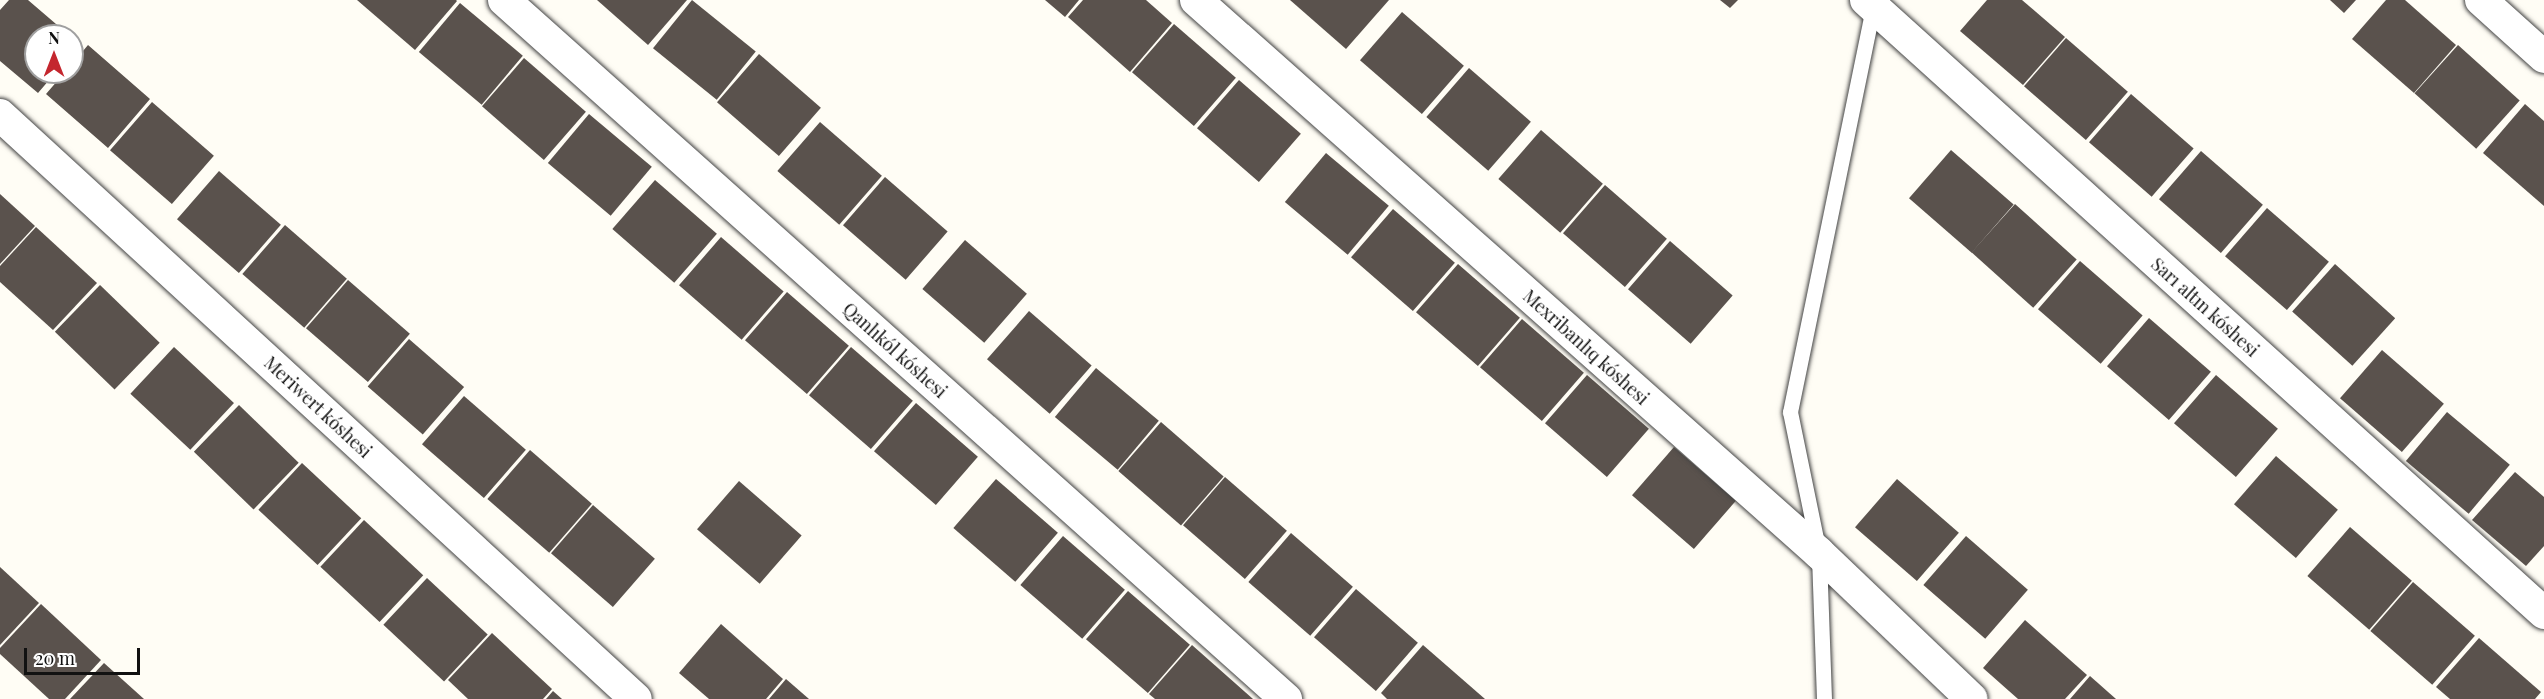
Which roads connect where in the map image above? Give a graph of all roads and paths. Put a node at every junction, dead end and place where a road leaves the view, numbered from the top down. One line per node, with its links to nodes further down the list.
1 (504, 0): 10 (street, Qanlıkól kóshesi)
2 (1196, 0): 7 (street, Mexribanlıq kóshesi)
3 (2481, 0): 5 (street)
4 (1871, 2): 7 (lane); 8 (street, Sarı altın kóshesi)
5 (2544, 57)
6 (0, 115): 9 (street, Meriwert kóshesi)
7 (1819, 554): 11 (lane); 12 (street, Mexribanlıq kóshesi)
8 (2544, 613)
9 (636, 699)
10 (1286, 699)
11 (1824, 699)
12 (1972, 699)

